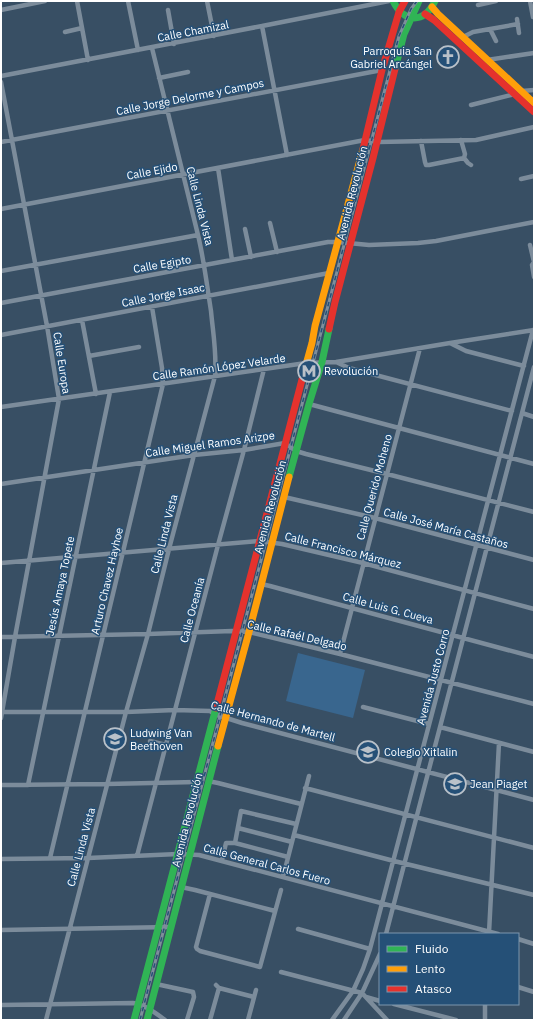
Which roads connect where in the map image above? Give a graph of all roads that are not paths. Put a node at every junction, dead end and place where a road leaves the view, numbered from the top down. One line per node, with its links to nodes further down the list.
1 (45, 1): 14 (street)
2 (78, 1): 21 (street)
3 (128, 1): 30 (street)
4 (207, 1): 25 (street)
5 (389, 1): 20 (street, Calle Chamizal)
6 (393, 1): 16 (main road)
7 (405, 1): 16 (main road, Avenida Revolución)
8 (419, 1): 19 (main road, Avenida Revolución)
9 (496, 1): 11 (street)
10 (530, 1): 18 (street)
11 (491, 2): 13 (street)
12 (433, 4): 17 (main road); 26 (main road)
13 (478, 4)
14 (1, 10)
15 (168, 10): 28 (street)
16 (399, 12): 19 (main road); 34 (main road, Avenida Revolución)
17 (425, 14): 19 (main road); 41 (main road)
18 (533, 17)
19 (412, 18): 52 (main road, Avenida Revolución)
20 (262, 26): 25 (street, Calle Chamizal); 39 (street)
21 (82, 28): 23 (street); 32 (street)
22 (490, 29): 24 (street); 26 (street); 27 (street)
23 (65, 32)
24 (519, 33)
25 (214, 36): 28 (street, Calle Chamizal)
26 (463, 37): 33 (main road)
27 (496, 41)
28 (174, 44): 29 (street, Calle Chamizal)
29 (152, 48): 30 (street, Calle Chamizal); 37 (street, Calle Linda Vista)
30 (138, 50): 32 (street, Calle Chamizal)
31 (534, 53): 33 (street)
32 (88, 60): 36 (street, Calle Chamizal)
33 (487, 60): 41 (main road)
34 (382, 70): 39 (street, Calle Jorge Delorme y Campos); 48 (main road, Avenida Revolución)
35 (188, 72): 37 (street)
36 (1, 76)
37 (159, 78): 44 (street, Calle Linda Vista)
38 (1, 82): 47 (street, Calle Europa)
39 (275, 90): 44 (street, Calle Jorge Delorme y Campos); 53 (street)
40 (534, 90): 41 (street)
41 (518, 93): 42 (main road); 43 (street); 45 (main road)
42 (534, 103)
43 (471, 105)
44 (167, 111): 47 (street, Calle Jorge Delorme y Campos); 57 (street, Calle Linda Vista)
45 (534, 112)
46 (534, 127): 49 (street, Calle Ejido)
47 (12, 140): 51 (street, Calle Jorge Delorme y Campos); 60 (street, Calle Europa)
48 (365, 140): 52 (street, Calle Ejido); 53 (street, Calle Ejido); 66 (main road, Avenida Revolución)
49 (461, 140): 50 (street, Calle Ejido); 54 (street)
50 (421, 141): 52 (street, Calle Ejido); 54 (street)
51 (1, 142)
52 (376, 142): 67 (main road, Avenida Revolución)
53 (286, 155): 56 (street, Calle Ejido)
54 (464, 158): 55 (street)
55 (471, 165)
56 (218, 168): 57 (street, Calle Ejido); 71 (street)
57 (183, 175): 60 (street, Calle Ejido); 65 (street, Calle Linda Vista)
58 (534, 176): 59 (street)
59 (521, 179)
60 (24, 204): 61 (street, Calle Ejido); 73 (street, Calle Europa)
61 (1, 209)
62 (534, 222): 67 (street, Calle Egipto)
63 (270, 223): 69 (street)
64 (245, 229): 70 (street)
65 (198, 235): 73 (street); 74 (street, Calle Linda Vista)
66 (338, 242): 67 (street, Calle Egipto); 69 (street, Calle Egipto); 76 (main road, Avenida Revolución)
67 (351, 244): 90 (main road, Avenida Revolución)
68 (530, 245): 72 (street)
69 (277, 252): 70 (street, Calle Egipto)
70 (251, 257): 71 (street, Calle Egipto)
71 (232, 260): 74 (street, Calle Egipto)
72 (534, 262): 77 (street)
73 (36, 265): 75 (street); 78 (street, Calle Europa)
74 (205, 266): 78 (street, Calle Egipto); 79 (street, Calle Linda Vista)
75 (1, 271)
76 (329, 274): 79 (street, Calle Jorge Isaac); 92 (main road, Avenida Revolución)
77 (534, 276)
78 (41, 296): 80 (street, Calle Egipto); 83 (street, Calle Europa)
79 (209, 296): 81 (street, Calle Jorge Isaac); 96 (street, Calle Linda Vista)
80 (1, 303)
81 (152, 307): 82 (street, Calle Jorge Isaac); 97 (street, Arturo Chavez Hayhoe)
82 (82, 320): 83 (street, Calle Jorge Isaac); 89 (street)
83 (47, 326): 85 (street, Calle Jorge Isaac); 101 (street, Calle Europa)
84 (533, 330): 86 (street, Calle Ramón López Velarde); 93 (street, Avenida Justo Corro)
85 (1, 335)
86 (450, 343): 88 (street, Calle Ramón López Velarde); 93 (street)
87 (139, 347): 89 (street)
88 (420, 348): 91 (street, Calle Ramón López Velarde); 98 (street, Calle Querido Moheno)
89 (89, 356): 100 (street)
90 (322, 362): 91 (street, Calle Ramón López Velarde); 92 (street, Calle Ramón López Velarde); 102 (main road, Avenida Revolución)
91 (336, 362): 98 (street)
92 (306, 363): 95 (street, Calle Ramón López Velarde); 108 (main road, Avenida Revolución)
93 (524, 366): 104 (street, Avenida Justo Corro)
94 (534, 368): 105 (street, Avenida Justo Corro)
95 (264, 369): 96 (street, Calle Ramón López Velarde); 109 (street, Calle Oceanía)
96 (215, 376): 97 (street, Calle Ramón López Velarde); 111 (street, Calle Linda Vista)
97 (163, 384): 99 (street, Calle Ramón López Velarde); 114 (street, Arturo Chavez Hayhoe)
98 (411, 384): 104 (street); 107 (street, Calle Querido Moheno)
99 (110, 392): 100 (street, Calle Ramón López Velarde); 116 (street, Jesús Amaya Topete)
100 (96, 394): 101 (street, Calle Ramón López Velarde)
101 (59, 400): 103 (street, Calle Ramón López Velarde); 118 (street, Calle Europa)
102 (309, 404): 107 (street); 110 (main road, Avenida Revolución)
103 (1, 407)
104 (512, 410): 112 (street, Avenida Justo Corro)
105 (522, 413): 106 (street); 113 (street, Avenida Justo Corro)
106 (534, 416)
107 (399, 428): 112 (street); 117 (street, Calle Querido Moheno)
108 (285, 443): 109 (street, Calle Miguel Ramos Arizpe); 110 (street, Calle Miguel Ramos Arizpe); 125 (main road, Avenida Revolución)
109 (244, 450): 111 (street, Calle Miguel Ramos Arizpe); 127 (street, Calle Oceanía)
110 (296, 451): 117 (street, Calle Miguel Ramos Arizpe); 120 (main road, Avenida Revolución)
111 (194, 455): 114 (street, Calle Miguel Ramos Arizpe); 130 (street, Calle Linda Vista)
112 (500, 455): 113 (street); 121 (street, Avenida Justo Corro)
113 (510, 458): 115 (street); 122 (street, Avenida Justo Corro)
114 (144, 462): 116 (street, Calle Miguel Ramos Arizpe); 131 (street, Arturo Chavez Hayhoe)
115 (534, 464)
116 (94, 470): 118 (street, Calle Miguel Ramos Arizpe); 132 (street, Jesús Amaya Topete)
117 (387, 474): 121 (street, Calle Miguel Ramos Arizpe); 124 (street, Calle Querido Moheno)
118 (44, 478): 119 (street, Calle Miguel Ramos Arizpe); 133 (street, Calle Europa)
119 (1, 484)
120 (284, 497): 124 (street, Calle José María Castaños); 126 (main road, Avenida Revolución)
121 (488, 500): 122 (street, Calle Miguel Ramos Arizpe); 128 (street, Avenida Justo Corro)
122 (498, 503): 123 (street, Calle Miguel Ramos Arizpe); 129 (street, Avenida Justo Corro)
123 (534, 512)
124 (375, 518): 128 (street, Calle José María Castaños); 136 (street, Calle Querido Moheno)
125 (260, 541): 126 (street, Calle Francisco Márquez); 127 (street, Calle Francisco Márquez); 142 (main road, Avenida Revolución)
126 (272, 542): 136 (street, Calle Francisco Márquez); 137 (main road, Avenida Revolución)
127 (218, 545): 130 (street, Calle Francisco Márquez); 144 (street, Calle Oceanía)
128 (477, 545): 129 (street, Calle José María Castaños); 138 (street, Avenida Justo Corro)
129 (487, 548): 134 (street, Calle José María Castaños); 139 (street, Avenida Justo Corro)
130 (169, 549): 131 (street, Calle Francisco Márquez); 145 (street, Calle Linda Vista)
131 (123, 553): 132 (street, Calle Francisco Márquez); 146 (street, Arturo Chavez Hayhoe)
132 (76, 557): 133 (street, Calle Francisco Márquez); 149 (street, Jesús Amaya Topete)
133 (29, 560): 135 (street, Calle Francisco Márquez); 148 (street, Calle Europa)
134 (534, 560)
135 (1, 563)
136 (364, 563): 138 (street, Calle Francisco Márquez); 140 (street, Calle Querido Moheno)
137 (261, 584): 140 (street, Calle Luis G. Cueva); 143 (main road, Avenida Revolución)
138 (465, 590): 139 (street, Calle Francisco Márquez); 147 (street, Avenida Justo Corro)
139 (475, 593): 141 (street, Calle Francisco Márquez); 151 (street, Avenida Justo Corro)
140 (352, 608): 147 (street, Calle Luis G. Cueva); 152 (street, Calle Querido Moheno)
141 (534, 608)
142 (236, 631): 143 (street, Calle Rafaél Delgado); 144 (street, Calle Rafaél Delgado); 163 (main road, Avenida Revolución)
143 (249, 632): 152 (street, Calle Rafaél Delgado); 165 (main road, Avenida Revolución)
144 (195, 633): 145 (street, Calle Rafaél Delgado); 158 (street, Calle Oceanía)
145 (148, 634): 146 (street, Calle Rafaél Delgado); 162 (street, Calle Linda Vista)
146 (103, 635): 149 (street, Calle Rafaél Delgado); 161 (street, Arturo Chavez Hayhoe)
147 (453, 635): 151 (street, Calle Luis G. Cueva); 154 (street, Avenida Justo Corro)
148 (15, 636): 149 (street, Calle Rafaél Delgado); 150 (street, Calle Rafaél Delgado); 159 (street, Calle Europa)
149 (59, 636): 160 (street, Jesús Amaya Topete)
150 (1, 637)
151 (463, 638): 153 (street, Calle Luis G. Cueva); 155 (street, Avenida Justo Corro)
152 (340, 654): 154 (street, Calle Rafaél Delgado)
153 (534, 657)
154 (441, 680): 155 (street, Calle Rafaél Delgado); 166 (street, Avenida Justo Corro)
155 (452, 683): 156 (street, Calle Rafaél Delgado); 167 (street, Avenida Justo Corro)
156 (534, 704)
157 (363, 707): 166 (street)
158 (175, 710): 162 (street, Calle Hernando de Martell); 163 (street, Calle Hernando de Martell); 170 (street, Calle Oceanía)
159 (2, 712): 160 (street, Calle Hernando de Martell); 164 (street, Calle Europa)
160 (43, 712): 161 (street, Calle Hernando de Martell); 181 (street, Jesús Amaya Topete)
161 (85, 712): 162 (street, Calle Hernando de Martell); 178 (street, Arturo Chavez Hayhoe)
162 (126, 712): 179 (street, Calle Linda Vista)
163 (214, 714): 165 (street, Calle Hernando de Martell); 175 (main road, Avenida Revolución)
164 (1, 718)
165 (226, 718): 172 (street, Calle Hernando de Martell); 176 (main road, Avenida Revolución)
166 (430, 724): 172 (street, Avenida Justo Corro)
167 (440, 727): 169 (street); 173 (street, Avenida Justo Corro)
168 (150, 741): 170 (street)
169 (499, 743): 171 (street); 183 (street)
170 (166, 745): 177 (street, Calle Oceanía)
171 (534, 752)
172 (418, 769): 173 (street, Calle Hernando de Martell); 186 (street, Avenida Justo Corro)
173 (428, 772): 183 (street, Calle Hernando de Martell); 187 (street, Avenida Justo Corro)
174 (309, 776): 182 (street)
175 (196, 782): 177 (street); 195 (main road, Avenida Revolución)
176 (208, 782): 185 (street); 196 (main road, Avenida Revolución)
177 (156, 783): 179 (street); 197 (street, Calle Oceanía)
178 (68, 784): 179 (street); 181 (street); 199 (street, Arturo Chavez Hayhoe)
179 (107, 784): 200 (street, Calle Linda Vista)
180 (1, 785): 181 (street)
181 (28, 785)
182 (305, 788): 185 (street); 186 (street)
183 (496, 790): 184 (street, Calle Hernando de Martell); 191 (street)
184 (534, 800)
185 (301, 804): 188 (street)
186 (406, 814): 187 (street); 203 (street, Avenida Justo Corro)
187 (416, 817): 191 (street); 204 (street, Avenida Justo Corro)
188 (296, 824): 189 (street); 190 (street)
189 (238, 828): 192 (street); 193 (street)
190 (294, 835): 192 (street); 203 (street)
191 (494, 837): 194 (street); 206 (street)
192 (292, 842): 198 (street)
193 (235, 843): 198 (street); 202 (street)
194 (534, 848)
195 (178, 854): 196 (street, Calle General Carlos Fuero); 197 (street, Calle General Carlos Fuero); 214 (main road, Avenida Revolución)
196 (190, 854): 202 (street, Calle General Carlos Fuero); 207 (main road, Avenida Revolución)
197 (136, 856): 200 (street, Calle General Carlos Fuero)
198 (288, 857): 205 (street)
199 (50, 858): 200 (street, Calle General Carlos Fuero); 201 (street, Calle General Carlos Fuero)
200 (88, 858): 216 (street, Calle Linda Vista)
201 (1, 859)
202 (222, 860): 205 (street, Calle General Carlos Fuero)
203 (394, 861): 204 (street); 211 (street, Avenida Justo Corro)
204 (404, 863): 206 (street); 212 (street, Avenida Justo Corro)
205 (283, 877): 211 (street, Calle General Carlos Fuero)
206 (491, 884): 210 (street); 220 (street)
207 (182, 887): 209 (street); 215 (main road, Avenida Revolución)
208 (281, 890): 213 (street)
209 (210, 894): 213 (street); 213 (street)
210 (534, 895)
211 (382, 904): 212 (street, Calle General Carlos Fuero); 223 (street, Avenida Justo Corro)
212 (393, 907): 219 (street, Avenida Justo Corro); 220 (street, Calle General Carlos Fuero)
213 (275, 911)
214 (159, 927): 215 (street); 216 (street); 234 (main road, Avenida Revolución)
215 (171, 927): 226 (main road, Avenida Revolución)
216 (69, 929): 218 (street); 235 (street, Calle Linda Vista)
217 (298, 929): 223 (street)
218 (1, 930)
219 (386, 933)
220 (489, 933)
221 (519, 939): 222 (street)
222 (534, 944)
223 (370, 948): 229 (street, Avenida Justo Corro)
224 (379, 957): 231 (street)
225 (281, 972): 229 (street)
226 (156, 984): 239 (main road, Avenida Revolución); 244 (street)
227 (519, 987): 230 (street)
228 (256, 990): 232 (street)
229 (353, 991): 231 (street); 247 (street, Avenida Justo Corro)
230 (534, 992)
231 (364, 995): 233 (street); 248 (street); 249 (street)
232 (254, 997): 245 (street); 246 (street)
233 (379, 1000)
234 (138, 1003): 235 (street); 239 (street); 241 (main road, Avenida Revolución)
235 (50, 1004): 236 (street); 240 (street, Calle Linda Vista)
236 (1, 1005)
237 (398, 1005): 250 (street)
238 (485, 1005): 251 (street)
239 (150, 1010): 242 (main road, Avenida Revolución); 243 (street)
240 (46, 1020)
241 (134, 1020)
242 (147, 1020)
243 (164, 1020)
244 (187, 1020)
245 (210, 1020)
246 (248, 1020)
247 (332, 1020)
248 (344, 1020)
249 (387, 1020)
250 (456, 1020)
251 (484, 1020)

